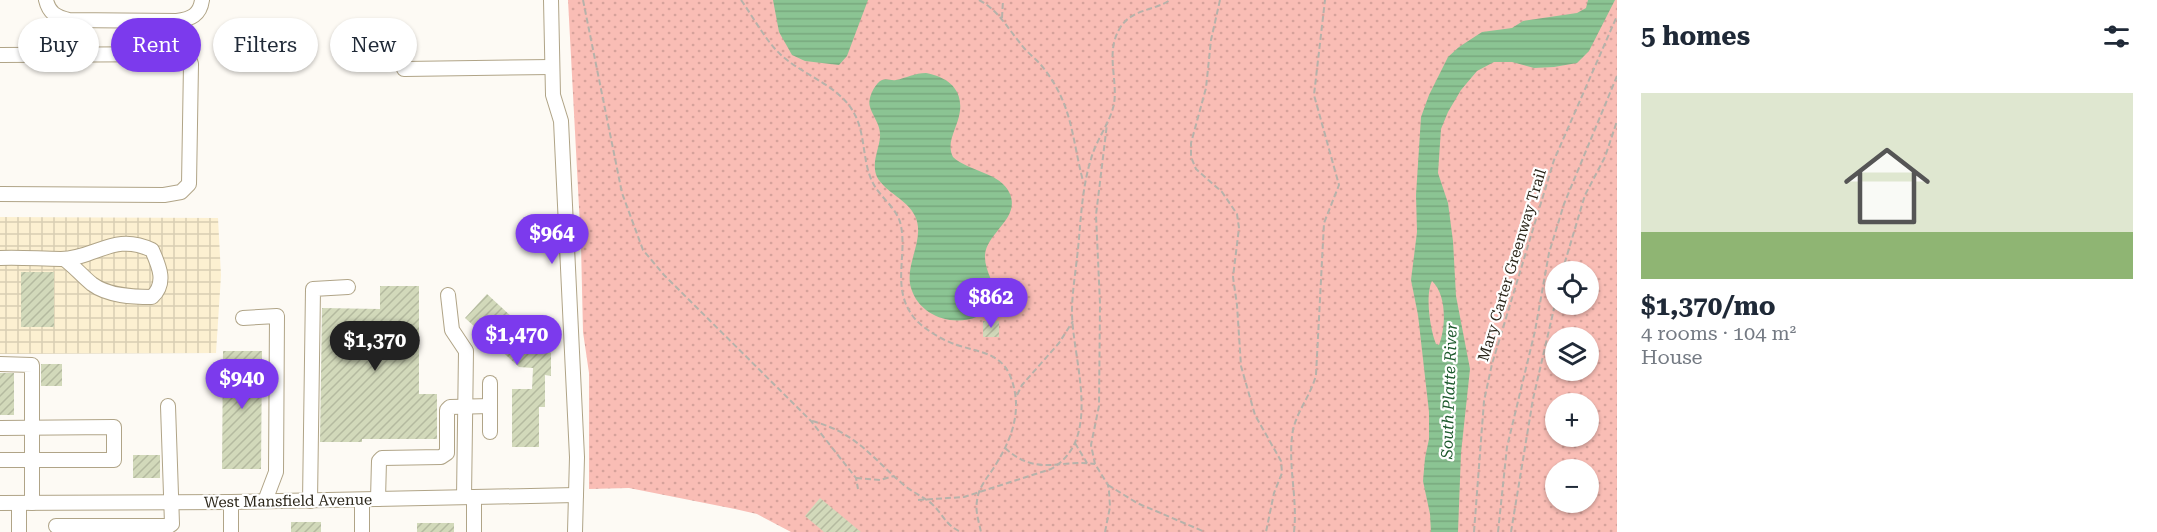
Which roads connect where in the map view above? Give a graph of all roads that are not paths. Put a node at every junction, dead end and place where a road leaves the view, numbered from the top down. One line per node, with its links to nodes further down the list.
1 (46, 0): 2 (street)
2 (202, 0)
3 (551, 0): 5 (street)
4 (0, 55): 7 (street)
5 (552, 67): 6 (street); 23 (street)
6 (417, 69)
7 (0, 194)
8 (0, 258): 9 (street)
9 (64, 259): 9 (street)
10 (348, 287): 28 (street)
11 (448, 295): 17 (street)
12 (243, 318): 27 (street)
13 (0, 364): 19 (street)
14 (490, 383): 16 (street)
15 (168, 406): 30 (street)
16 (490, 406): 17 (street); 20 (street)
17 (465, 407): 24 (street); 25 (street)
18 (0, 428): 19 (street)
19 (32, 428): 22 (street); 22 (street)
20 (490, 432)
21 (0, 460): 22 (street)
22 (32, 460): 33 (street)
23 (576, 495): 24 (street, West Mansfield Avenue); 42 (street)
24 (469, 497): 25 (street, West Mansfield Avenue); 41 (street)
25 (378, 499): 26 (street, West Mansfield Avenue)
26 (362, 500): 28 (street, West Mansfield Avenue); 40 (street)
27 (265, 501): 28 (street, West Mansfield Avenue); 31 (street, West Mansfield Avenue)
28 (309, 501)
29 (125, 502): 30 (street, West Mansfield Avenue); 34 (street, West Mansfield Avenue); 37 (street)
30 (171, 502): 31 (street, West Mansfield Avenue); 35 (street)
31 (231, 502): 39 (street)
32 (0, 503): 33 (street, West Mansfield Avenue)
33 (25, 503): 34 (street, West Mansfield Avenue); 38 (street)
34 (56, 503): 36 (street)
35 (173, 528): 37 (street)
36 (56, 529): 37 (street)
37 (125, 529)
38 (19, 532)
39 (231, 532)
40 (362, 532)
41 (474, 532)
42 (575, 532)

